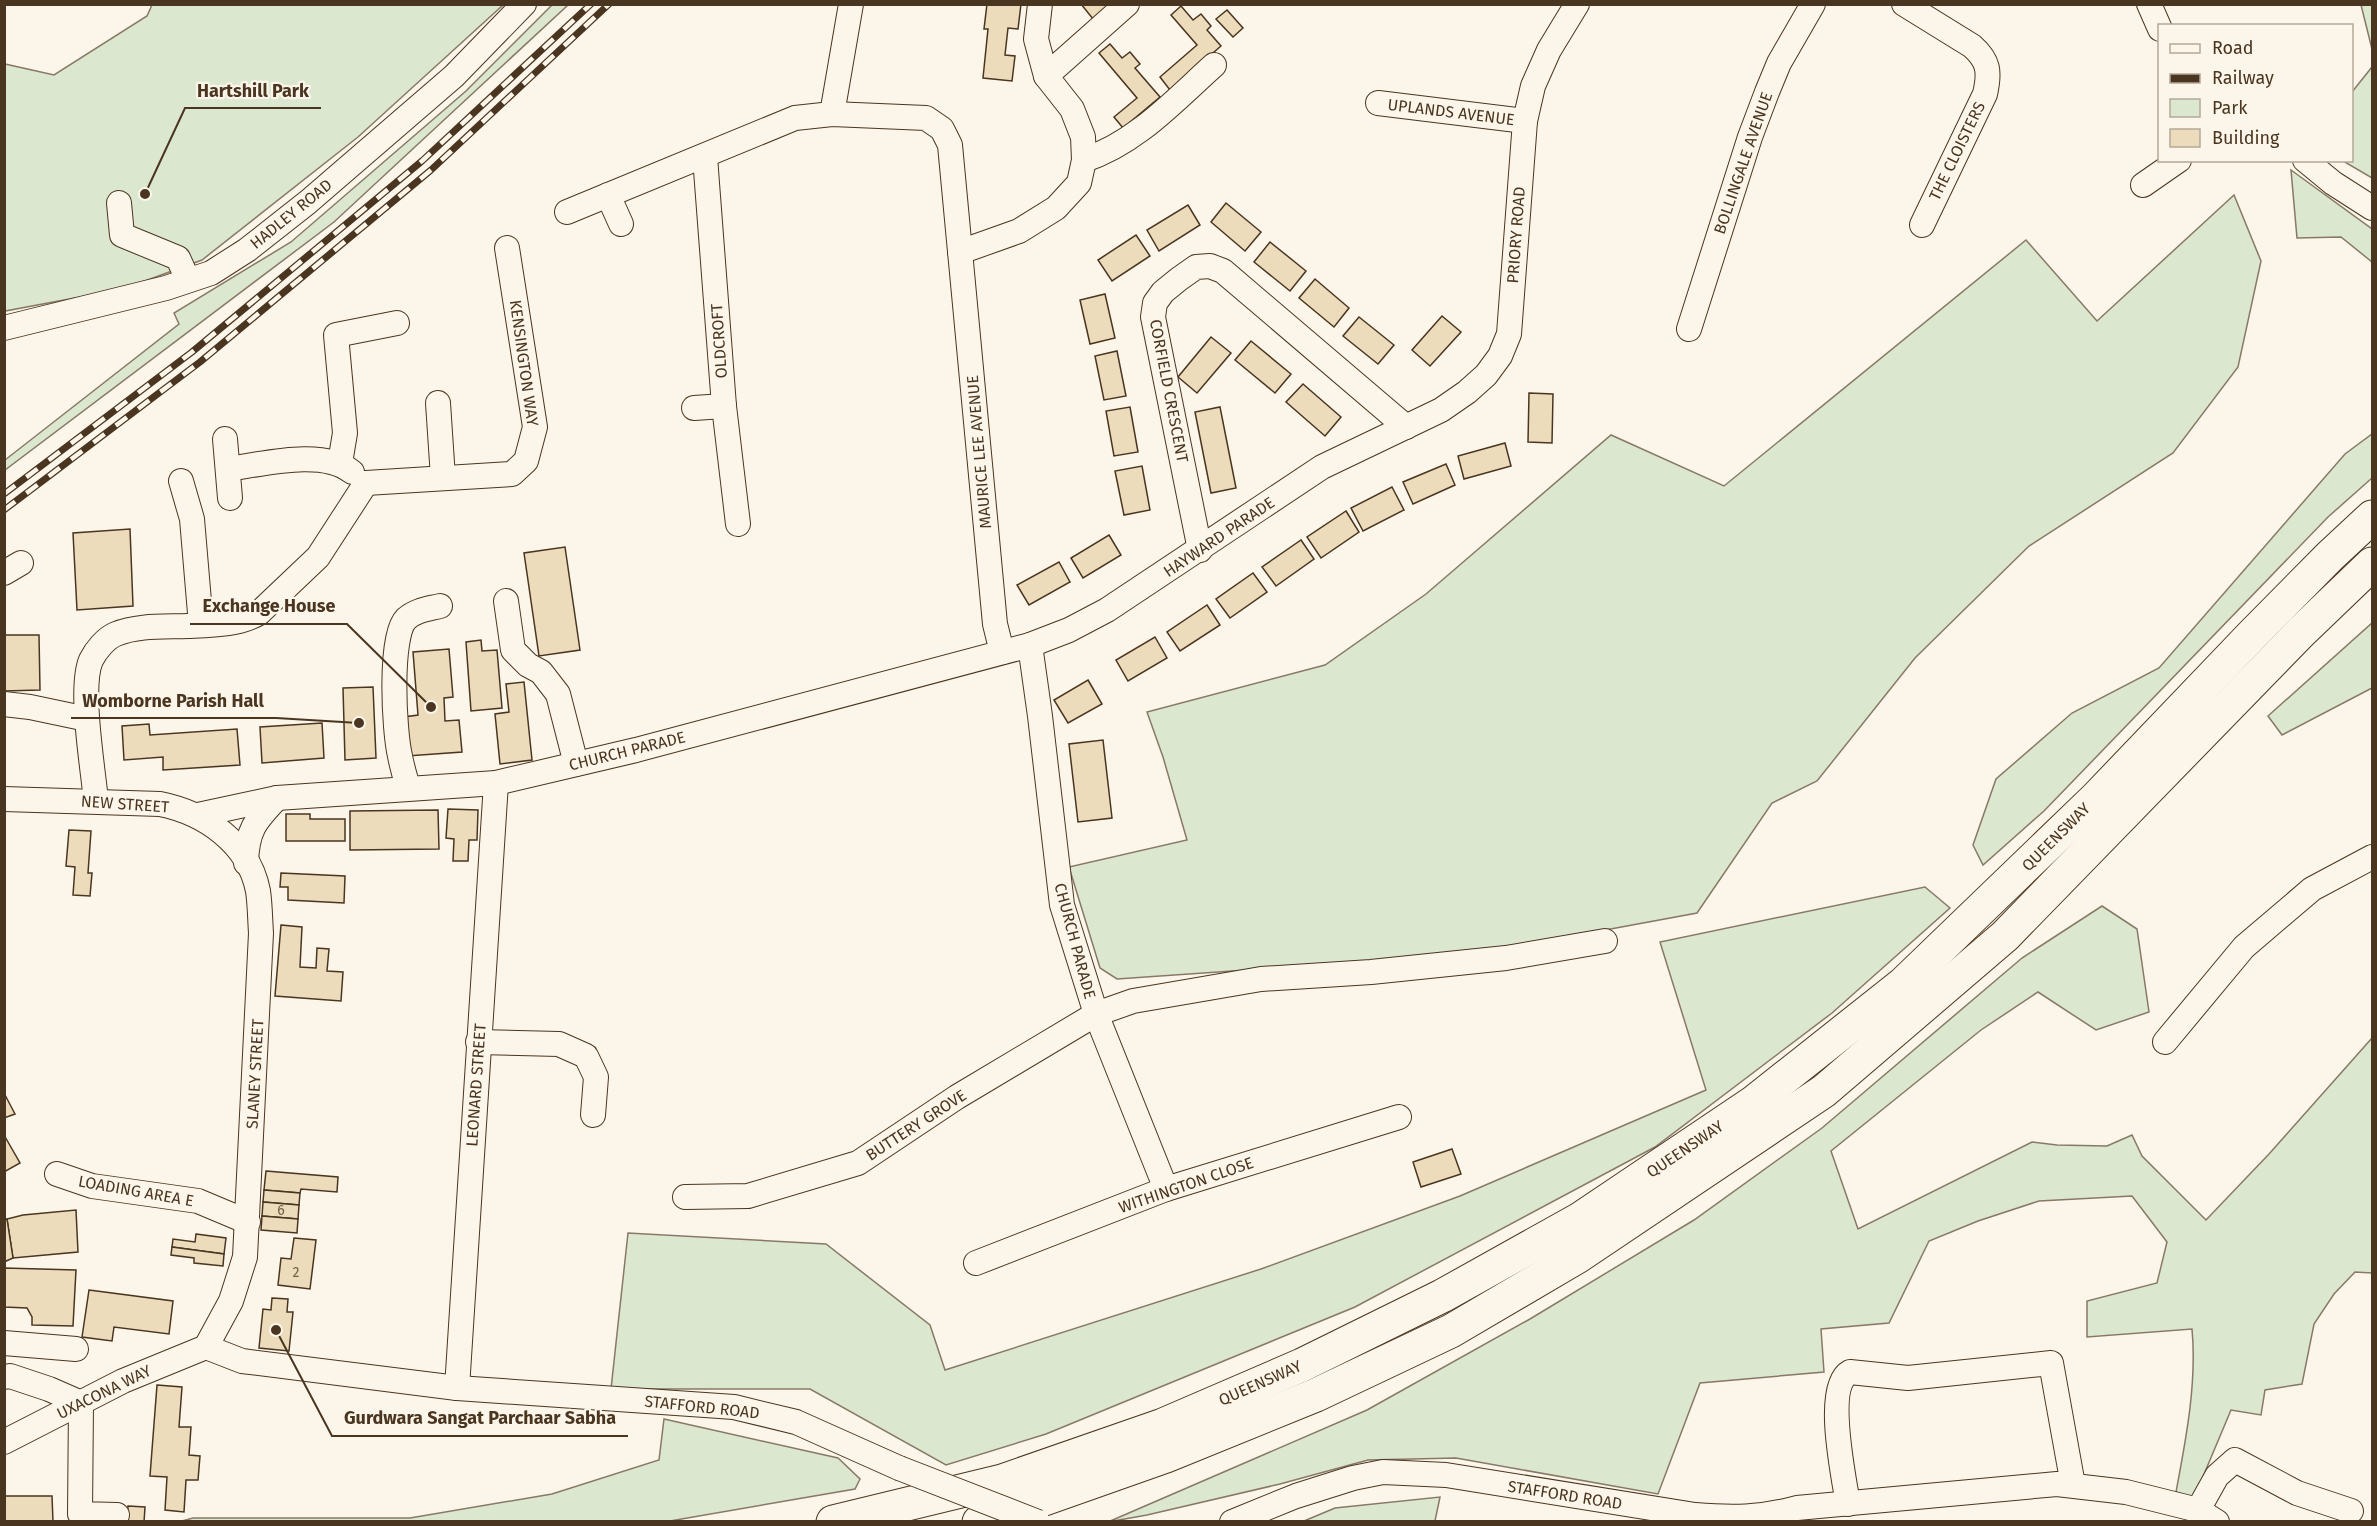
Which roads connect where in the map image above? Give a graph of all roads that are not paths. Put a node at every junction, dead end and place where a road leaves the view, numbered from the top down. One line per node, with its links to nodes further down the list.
1 (524, 4): 28 (street, HADLEY ROAD)
2 (851, 4): 13 (street)
3 (1040, 4): 11 (street)
4 (1127, 4): 11 (street)
5 (1577, 4): 14 (street, PRIORY ROAD)
6 (1813, 4): 31 (street, BOLLINGALE AVENUE)
7 (1904, 4): 25 (street, THE CLOISTERS)
8 (2149, 4): 9 (street)
9 (2158, 24)
10 (1214, 65): 16 (street)
11 (1046, 76): 16 (street)
12 (1378, 103): 14 (street, UPLANDS AVENUE)
13 (832, 114): 15 (street); 27 (street)
14 (1525, 121): 35 (street, PRIORY ROAD)
15 (705, 157): 20 (street); 33 (street, OLDCROFT)
16 (1084, 160): 27 (street)
17 (2176, 162): 19 (street)
18 (2307, 162): 22 (street)
19 (2143, 185)
20 (608, 195): 23 (street); 24 (street)
21 (119, 203): 28 (street)
22 (2373, 208)
23 (567, 212)
24 (621, 225)
25 (1922, 225)
26 (507, 248): 39 (street, KENSINGTON WAY)
27 (960, 252): 51 (street, MAURICE LEE AVENUE)
28 (188, 280): 30 (street, HADLEY ROAD)
29 (396, 322): 37 (street)
30 (4, 328)
31 (1689, 329)
32 (438, 403): 39 (street)
33 (724, 406): 34 (street); 44 (street, OLDCROFT)
34 (694, 408)
35 (1406, 427): 45 (street, HAYWARD PARADE); 45 (street, CORFIELD CRESCENT)
36 (225, 439): 38 (street)
37 (340, 463): 38 (street); 41 (street)
38 (228, 469): 42 (street)
39 (443, 478): 41 (street, KENSINGTON WAY)
40 (181, 481): 49 (street)
41 (366, 483): 49 (street)
42 (230, 498)
43 (2373, 517): 88 (highway, QUEENSWAY)
44 (738, 525)
45 (1200, 550): 50 (street, HAYWARD PARADE)
46 (2373, 564): 89 (highway, QUEENSWAY)
47 (506, 601): 54 (street)
48 (440, 606): 56 (street)
49 (201, 625): 53 (street)
50 (1030, 645): 51 (street, HAYWARD PARADE); 64 (street, CHURCH PARADE)
51 (1002, 652): 54 (street, CHURCH PARADE)
52 (4, 704): 53 (street)
53 (87, 719): 59 (street)
54 (576, 764): 55 (street, CHURCH PARADE)
55 (496, 783): 56 (street); 65 (street, LEONARD STREET)
56 (408, 788): 57 (street)
57 (277, 798): 60 (street); 62 (street)
58 (4, 799): 59 (street, NEW STREET)
59 (96, 801): 60 (street, NEW STREET)
60 (198, 815): 62 (street, SLANEY STREET)
61 (2373, 857): 66 (street)
62 (246, 863): 69 (street, SLANEY STREET)
63 (1605, 941): 64 (street, BUTTERY GROVE)
64 (1096, 1014): 71 (street, CHURCH PARADE); 72 (street, BUTTERY GROVE)
65 (478, 1042): 67 (street); 80 (street, LEONARD STREET)
66 (2165, 1042)
67 (593, 1115)
68 (1399, 1117): 71 (street, WITHINGTON CLOSE)
69 (250, 1160): 73 (street); 74 (street, SLANEY STREET)
70 (57, 1174): 73 (street, LOADING AREA E)
71 (1166, 1189): 75 (street, WITHINGTON CLOSE)
72 (685, 1197)
73 (223, 1212): 74 (street, LOADING AREA E)
74 (248, 1222): 77 (street, SLANEY STREET)
75 (976, 1263)
76 (10, 1344): 78 (street); 79 (street)
77 (206, 1347): 80 (street, STAFFORD ROAD); 81 (street, UXACONA WAY)
78 (76, 1349)
79 (6, 1376): 81 (street)
80 (458, 1388): 90 (street, STAFFORD ROAD, bridge)
81 (81, 1403): 82 (street, UXACONA WAY); 86 (street)
82 (4, 1442)
83 (2073, 1485): 84 (street, STAFFORD ROAD); 84 (street); 87 (street, STAFFORD ROAD)
84 (1848, 1504): 91 (street, STAFFORD ROAD)
85 (2351, 1511): 87 (street)
86 (117, 1515)
87 (2207, 1516)
88 (833, 1521)
89 (979, 1521)
90 (1038, 1521)
91 (1232, 1521)

